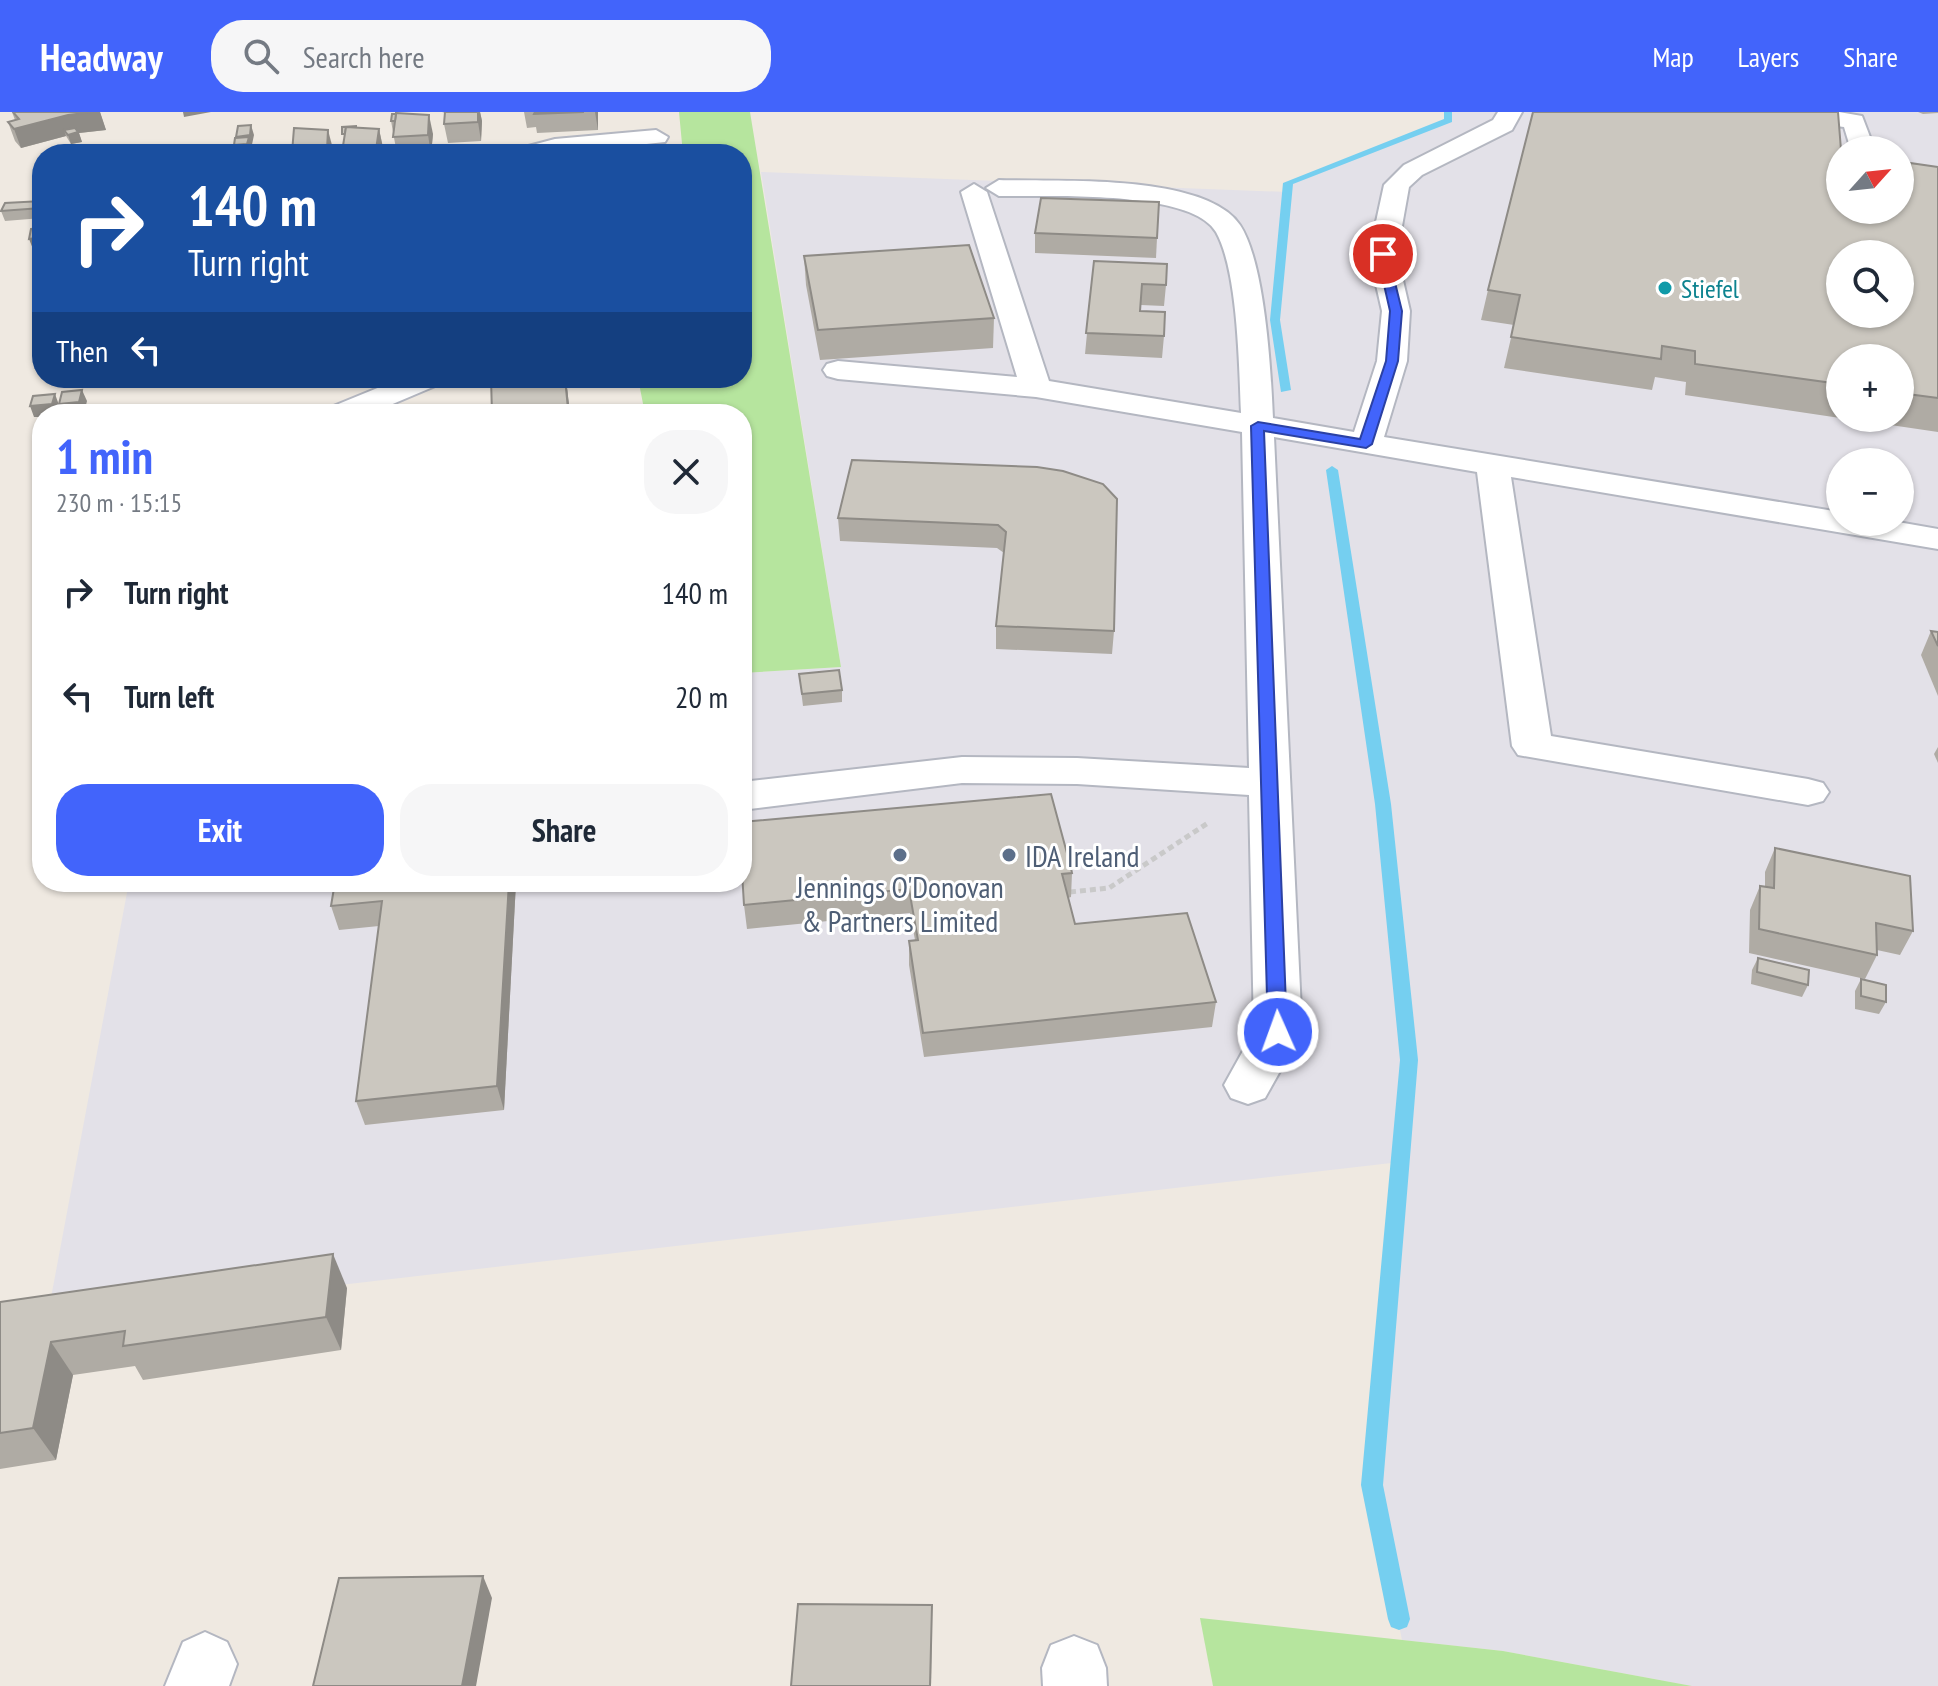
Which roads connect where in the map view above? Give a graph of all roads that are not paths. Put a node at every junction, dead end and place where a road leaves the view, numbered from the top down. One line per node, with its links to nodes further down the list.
1 (1510, 112): 12 (street)
2 (1778, 112): 3 (street)
3 (1851, 117): 5 (street)
4 (656, 134): 6 (street)
5 (1858, 136)
6 (572, 144)
7 (838, 370): 9 (street)
8 (407, 388): 10 (street)
9 (1036, 388): 11 (street); 11 (street)
10 (367, 404)
11 (1258, 426): 12 (street); 15 (street)
12 (1366, 444): 13 (street)
13 (1493, 465): 14 (street); 16 (street)
14 (1938, 539)
15 (1269, 783): 17 (street); 18 (street)
16 (1808, 792)
17 (752, 795)
18 (1248, 1085)

